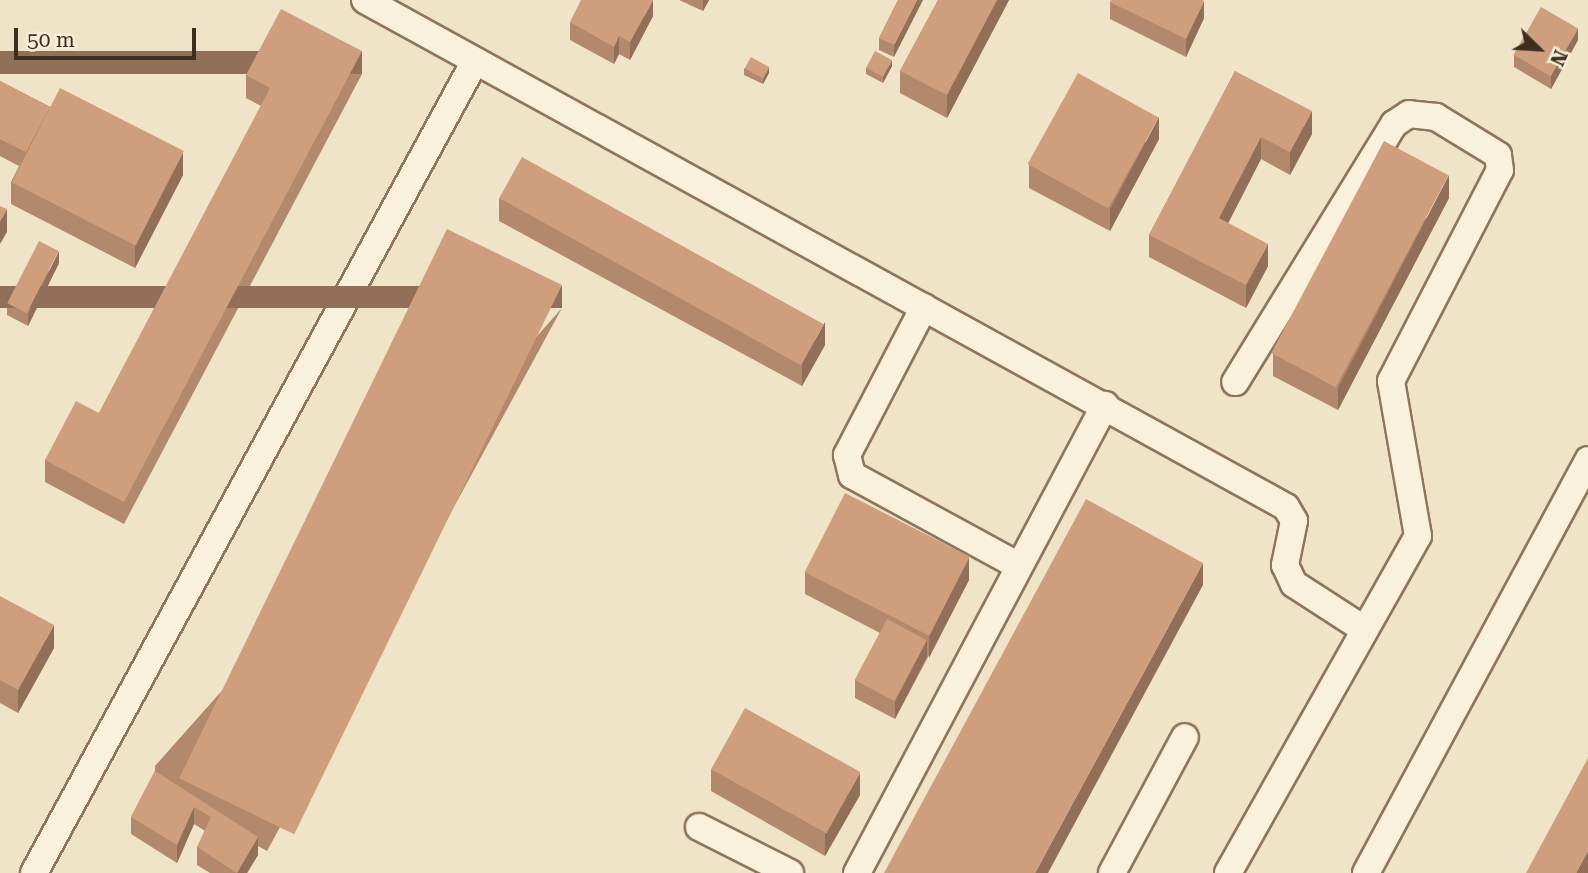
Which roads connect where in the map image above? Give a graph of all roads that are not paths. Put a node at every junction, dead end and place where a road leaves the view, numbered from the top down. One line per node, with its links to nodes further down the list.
1 (365, 0): 2 (lane)
2 (475, 61): 3 (lane); 11 (lane)
3 (924, 307): 5 (lane); 7 (lane)
4 (1236, 382): 8 (lane)
5 (1105, 405): 7 (lane); 8 (lane)
6 (1588, 460): 16 (lane)
7 (1017, 565): 13 (lane)
8 (1362, 628): 15 (lane)
9 (1185, 737): 14 (lane)
10 (699, 827): 12 (lane)
11 (34, 873)
12 (790, 873)
13 (857, 873)
14 (1112, 873)
15 (1228, 873)
16 (1366, 873)

